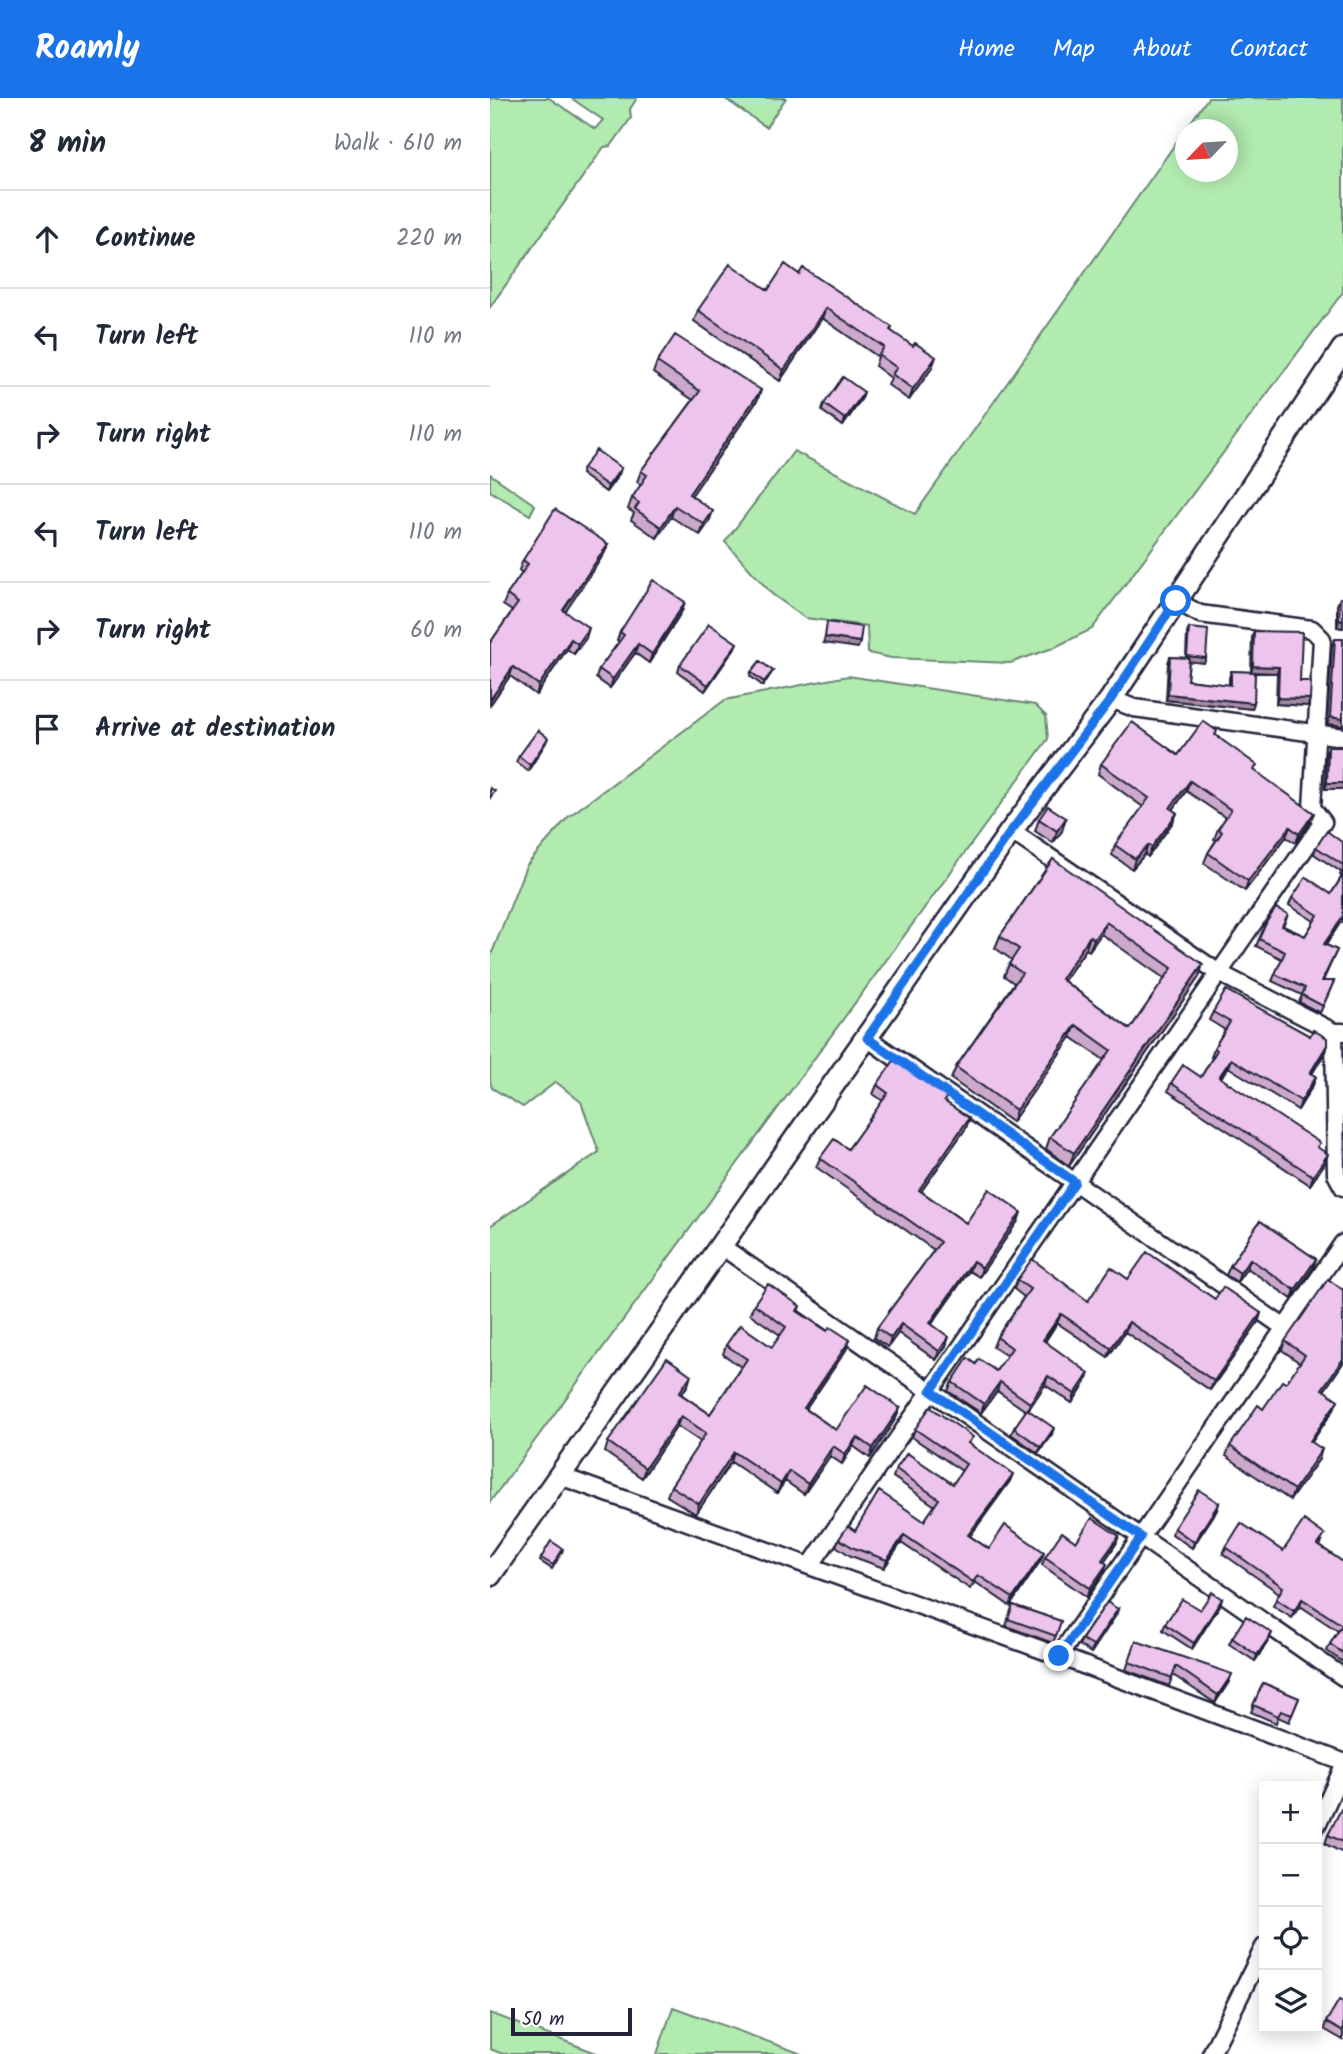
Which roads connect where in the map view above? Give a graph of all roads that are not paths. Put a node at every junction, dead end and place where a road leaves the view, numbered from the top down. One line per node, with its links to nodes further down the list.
1 (1343, 349): 2 (street)
2 (1176, 601): 3 (street); 4 (street)
3 (1111, 699): 4 (street); 6 (street)
4 (1317, 732): 5 (street); 7 (street)
5 (1343, 737)
6 (1011, 831): 7 (street); 9 (street)
7 (1219, 972): 8 (street); 10 (street)
8 (1338, 1032): 11 (street)
9 (867, 1038): 10 (street); 13 (street)
10 (1075, 1182): 14 (street); 15 (street)
11 (1343, 1187)
12 (1343, 1243): 14 (street)
13 (721, 1246): 15 (street); 16 (street)
14 (1285, 1328): 17 (street)
15 (931, 1391): 17 (street); 18 (street)
16 (560, 1476): 18 (street); 19 (street)
17 (1141, 1537): 20 (street); 21 (street)
18 (810, 1566): 20 (street)
19 (490, 1576)
20 (1059, 1656): 22 (street)
21 (1343, 1677)
22 (1343, 1762)
23 (1343, 1768): 24 (street)
24 (1322, 1814)
25 (1259, 1958): 26 (street)
26 (1211, 2054)

